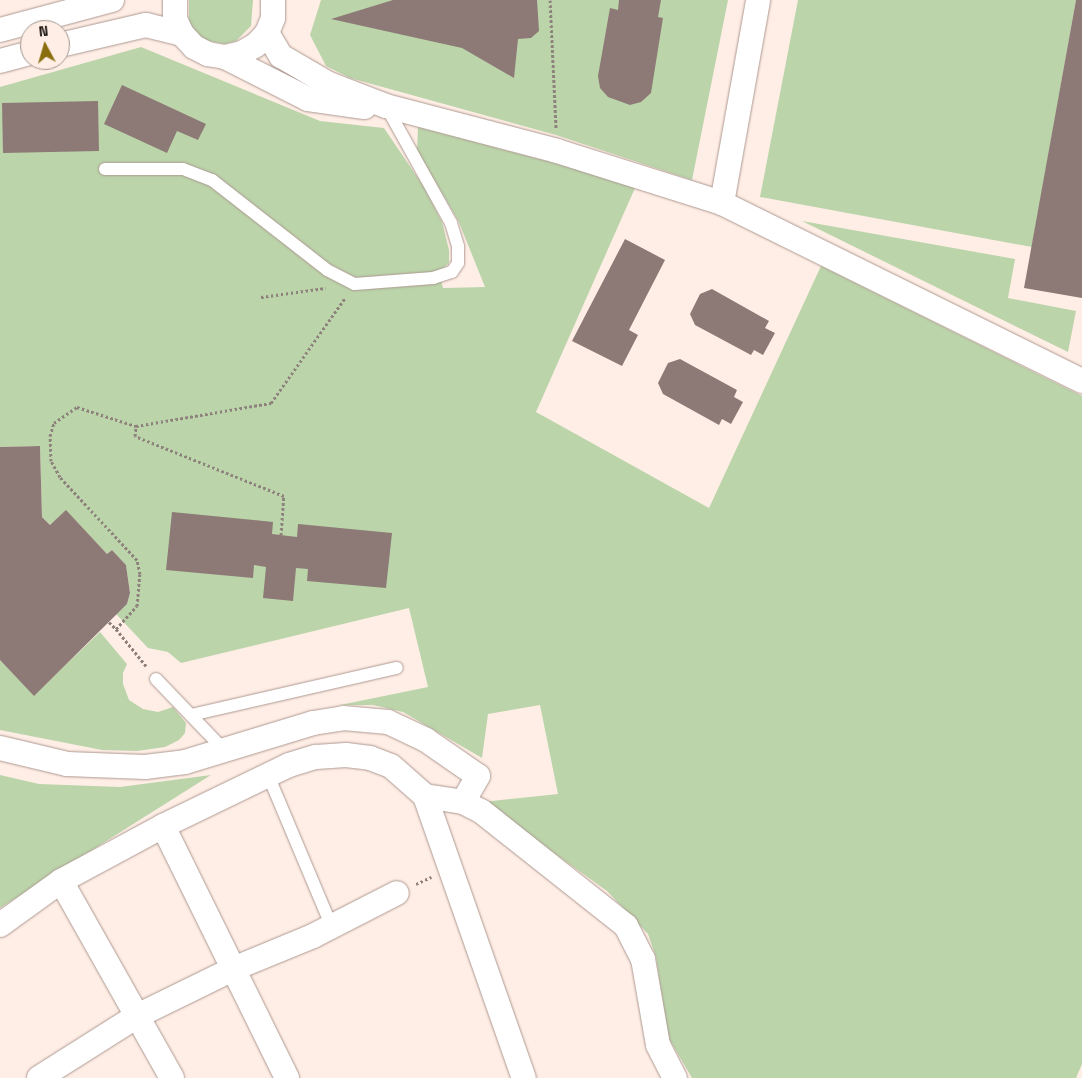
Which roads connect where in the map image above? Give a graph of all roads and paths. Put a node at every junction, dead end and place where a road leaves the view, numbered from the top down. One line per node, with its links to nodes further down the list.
1 (112, 0): 6 (street)
2 (175, 0): 8 (street)
3 (273, 0): 7 (street)
4 (550, 0): 14 (path)
5 (758, 0): 16 (street)
6 (0, 30)
7 (267, 33): 11 (street); 13 (street)
8 (182, 34): 9 (street); 11 (street)
9 (70, 43)
10 (20, 56): 12 (street)
11 (225, 56): 13 (street)
12 (0, 61)
13 (386, 106): 14 (street); 17 (lane)
14 (557, 151): 16 (street)
15 (105, 169): 17 (lane)
16 (722, 203): 19 (street)
17 (355, 284): 18 (path); 20 (path)
18 (261, 297)
19 (1082, 380)
20 (136, 426): 21 (path); 23 (path)
21 (281, 535)
22 (109, 622): 23 (path)
23 (116, 629): 25 (path)
24 (397, 668): 26 (lane)
25 (156, 679): 26 (lane)
26 (191, 715): 28 (lane)
27 (0, 748): 28 (street)
28 (225, 751): 31 (street)
29 (268, 775): 30 (street); 32 (street); 37 (lane)
30 (425, 796): 31 (street); 33 (street)
31 (463, 802): 44 (street)
32 (163, 826): 34 (street); 38 (street)
33 (452, 867): 35 (path); 43 (street)
34 (61, 882): 36 (street); 39 (street)
35 (397, 893): 37 (street)
36 (0, 925)
37 (332, 927): 38 (street)
38 (233, 969): 39 (street); 42 (street)
39 (137, 1016): 40 (street); 41 (street)
40 (39, 1078)
41 (172, 1078)
42 (286, 1078)
43 (524, 1078)
44 (675, 1078)

